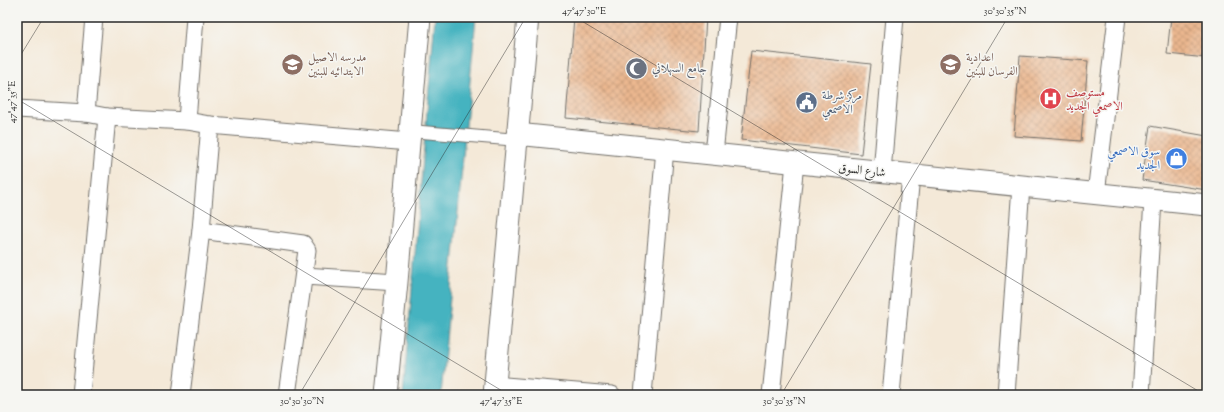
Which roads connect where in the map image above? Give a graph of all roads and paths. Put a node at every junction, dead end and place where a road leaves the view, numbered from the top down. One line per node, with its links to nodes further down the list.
1 (94, 17): 9 (street)
2 (195, 17): 11 (street)
3 (420, 17): 13 (street)
4 (528, 17): 14 (street)
5 (728, 17): 16 (street)
6 (895, 17): 18 (street)
7 (1117, 17): 21 (street)
8 (17, 108): 9 (street)
9 (86, 113): 10 (street)
10 (107, 117): 11 (street); 28 (street)
11 (187, 121): 12 (street)
12 (210, 125): 13 (street); 24 (street)
13 (410, 136): 14 (street); 26 (street)
14 (517, 137): 15 (street, شارع السوق); 27 (street)
15 (664, 149): 16 (street, شارع السوق); 33 (street)
16 (714, 154): 17 (street, شارع السوق)
17 (795, 163): 18 (street, شارع السوق); 34 (street)
18 (882, 172): 19 (street, شارع السوق)
19 (911, 175): 20 (street, شارع السوق); 35 (street)
20 (1021, 186): 21 (street, شارع السوق); 36 (street)
21 (1096, 194): 22 (street, شارع السوق)
22 (1153, 200): 23 (street, شارع السوق); 37 (street)
23 (1207, 205)
24 (201, 230): 25 (street); 29 (street)
25 (304, 276): 26 (street); 30 (street)
26 (397, 282): 31 (street)
27 (494, 390): 32 (street)
28 (81, 395)
29 (181, 395)
30 (287, 395)
31 (386, 395)
32 (612, 395)
33 (643, 395)
34 (771, 395)
35 (891, 395)
36 (1006, 395)
37 (1141, 395)

